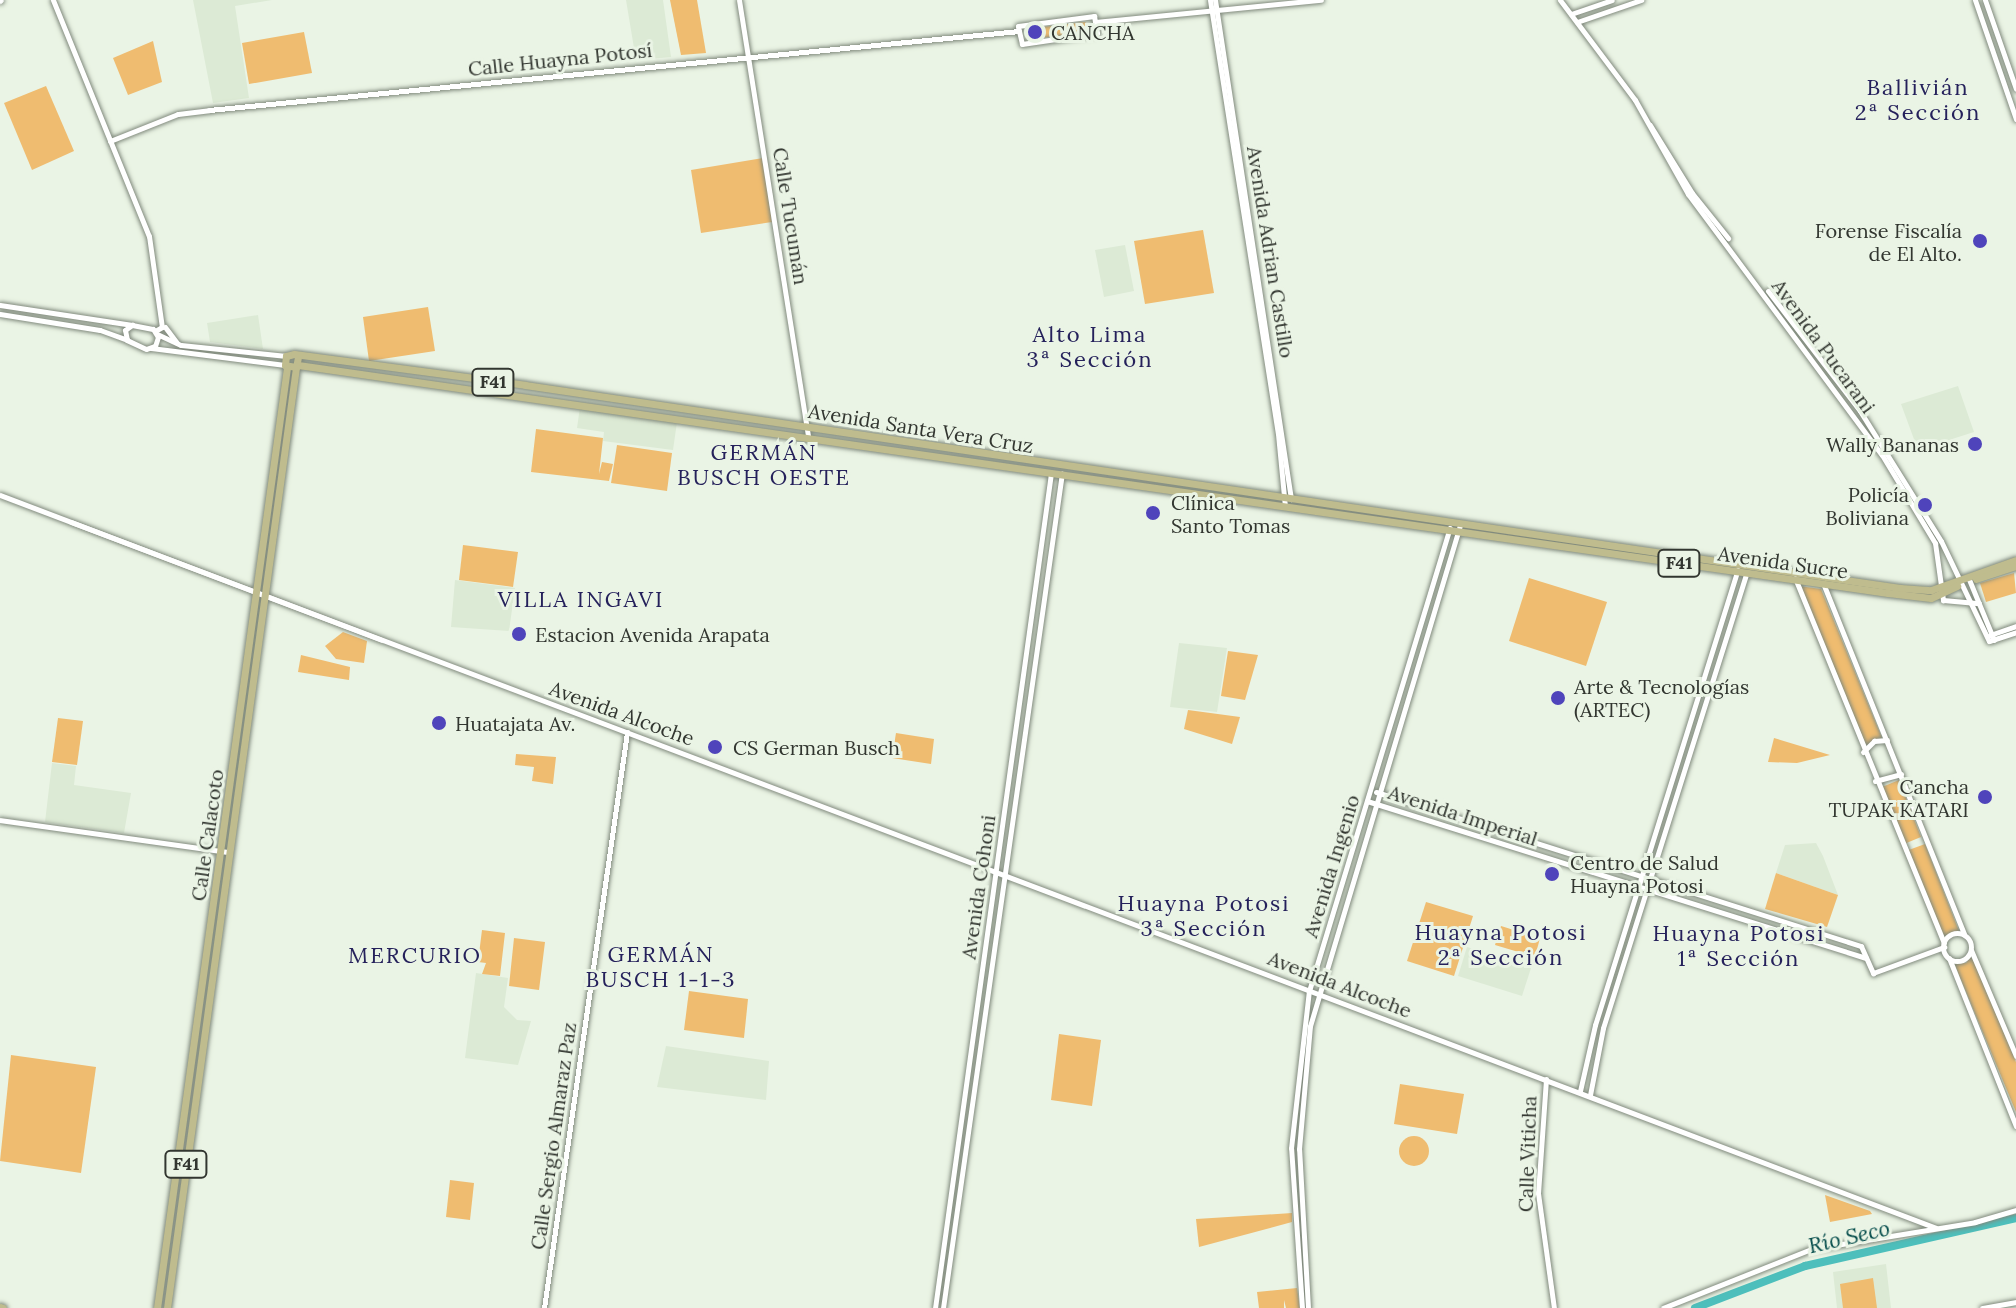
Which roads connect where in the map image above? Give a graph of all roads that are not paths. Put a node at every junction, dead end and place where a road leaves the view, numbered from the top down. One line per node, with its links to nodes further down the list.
1 (53, 0): 18 (street)
2 (739, 0): 15 (street, Calle Tucumán)
3 (1213, 0): 10 (street, Avenida Adrian Castillo)
4 (1321, 0): 10 (street, Calle Huayna Potosí)
5 (1560, 0): 11 (street, Avenida Pucarani)
6 (1612, 0): 11 (street)
7 (1641, 0): 13 (street)
8 (1975, 0): 17 (street)
9 (1985, 0): 16 (street)
10 (1214, 11): 12 (street, Calle Huayna Potosí); 33 (street, Avenida Adrian Castillo)
11 (1571, 14): 13 (street, Avenida Pucarani)
12 (1095, 19): 14 (street, Calle Huayna Potosí); 14 (street)
13 (1577, 22): 37 (street, Avenida Pucarani)
14 (1019, 28): 15 (street, Calle Huayna Potosí)
15 (749, 57): 18 (street, Calle Huayna Potosí); 28 (street, Calle Tucumán)
16 (2016, 89)
17 (2016, 119)
18 (110, 141): 23 (street)
19 (0, 305): 21 (street)
20 (0, 314): 24 (street)
21 (132, 325): 23 (street, Avenida Santa Vera Cruz); 24 (street)
22 (165, 327): 25 (street)
23 (156, 333): 25 (street, Avenida Santa Vera Cruz); 26 (street)
24 (127, 340): 26 (street, Avenida Santa Vera Cruz)
25 (177, 343): 27 (street, Avenida Santa Vera Cruz)
26 (151, 348): 27 (street, Avenida Santa Vera Cruz)
27 (292, 363): 28 (main road, Avenida Santa Vera Cruz / F41); 29 (main road, Avenida Santa Vera Cruz / F41); 44 (main road, Calle Calacoto / F41)
28 (808, 428): 29 (street, Calle Tucumán); 33 (main road, Avenida Santa Vera Cruz / F41)
29 (808, 437): 30 (main road, Avenida Santa Vera Cruz / F41)
30 (1051, 471): 31 (main road, Avenida Santa Vera Cruz / F41); 58 (street, Avenida Cohoni)
31 (1062, 473): 33 (main road, Avenida Santa Vera Cruz / F41); 59 (street, Avenida Cohoni)
32 (0, 495): 44 (street, Avenida Alcoche)
33 (1288, 504): 34 (main road, Avenida Santa Vera Cruz / F41)
34 (1450, 528): 35 (main road, Avenida Santa Vera Cruz / F41); 52 (street, Avenida Ingenio)
35 (1460, 529): 36 (main road, Avenida Santa Vera Cruz / F41); 53 (street, Avenida Ingenio)
36 (1537, 540): 39 (main road, Avenida Sucre / F41)
37 (1938, 542): 42 (street); 43 (street, Avenida Pucarani)
38 (2016, 563): 42 (main road, F41)
39 (1743, 569): 40 (main road, Avenida Sucre / F41); 60 (street); 61 (street)
40 (1795, 576): 41 (main road, Avenida Sucre / F41); 49 (street)
41 (1822, 580): 43 (main road, Avenida Sucre / F41); 43 (main road, Avenida Sucre / F41); 48 (street)
42 (1965, 580): 43 (main road, F41); 45 (street)
43 (1941, 593): 45 (street)
44 (260, 595): 47 (street, Avenida Alcoche); 57 (main road, Calle Calacoto / F41)
45 (1977, 603): 46 (street)
46 (2016, 629)
47 (627, 732): 58 (street, Avenida Alcoche); 82 (street, Calle Sergio Almaraz Paz)
48 (1887, 740): 49 (street); 50 (street)
49 (1863, 752): 51 (street)
50 (1901, 774): 51 (street); 64 (street)
51 (1874, 781): 65 (street)
52 (1371, 790): 53 (street, Avenida Imperial); 54 (street, Avenida Ingenio)
53 (1378, 793): 55 (street, Avenida Ingenio); 60 (street, Avenida Imperial)
54 (1367, 801): 55 (street, Avenida Imperial); 69 (street, Avenida Ingenio)
55 (1375, 803): 62 (street, Avenida Imperial); 70 (street, Avenida Ingenio)
56 (0, 820): 57 (street)
57 (225, 852): 80 (main road, Calle Calacoto / F41); 81 (main road, Calle Calacoto / F41)
58 (996, 873): 59 (street, Avenida Alcoche); 83 (street, Avenida Cohoni)
59 (1006, 876): 69 (street, Avenida Alcoche); 84 (street, Avenida Cohoni)
60 (1643, 879): 61 (street, Avenida Imperial); 62 (street)
61 (1651, 882): 63 (street); 67 (street, Avenida Imperial)
62 (1640, 889): 63 (street, Avenida Imperial); 73 (street)
63 (1648, 891): 67 (street, Avenida Imperial); 74 (street)
64 (1964, 934): 65 (street); 66 (street)
65 (1944, 945): 67 (street); 68 (street)
66 (1971, 950): 68 (street); 71 (street)
67 (1866, 958)
68 (1949, 958): 75 (street)
69 (1309, 991): 70 (street, Avenida Alcoche); 77 (street, Avenida Ingenio)
70 (1317, 994): 72 (street, Avenida Alcoche); 77 (street, Avenida Ingenio)
71 (2016, 1056)
72 (1546, 1079): 73 (street, Avenida Alcoche); 87 (street, Calle Viticha)
73 (1580, 1091): 74 (street, Avenida Alcoche)
74 (1590, 1095): 78 (street, Avenida Alcoche)
75 (2016, 1126)
76 (2016, 1210): 78 (street)
77 (1299, 1226): 85 (street); 86 (street)
78 (1936, 1228): 88 (street)
79 (2016, 1302): 89 (street)
80 (157, 1308)
81 (167, 1308)
82 (544, 1308)
83 (935, 1308)
84 (943, 1308)
85 (1302, 1308)
86 (1308, 1308)
87 (1554, 1308)
88 (1663, 1308)
89 (1982, 1308)

